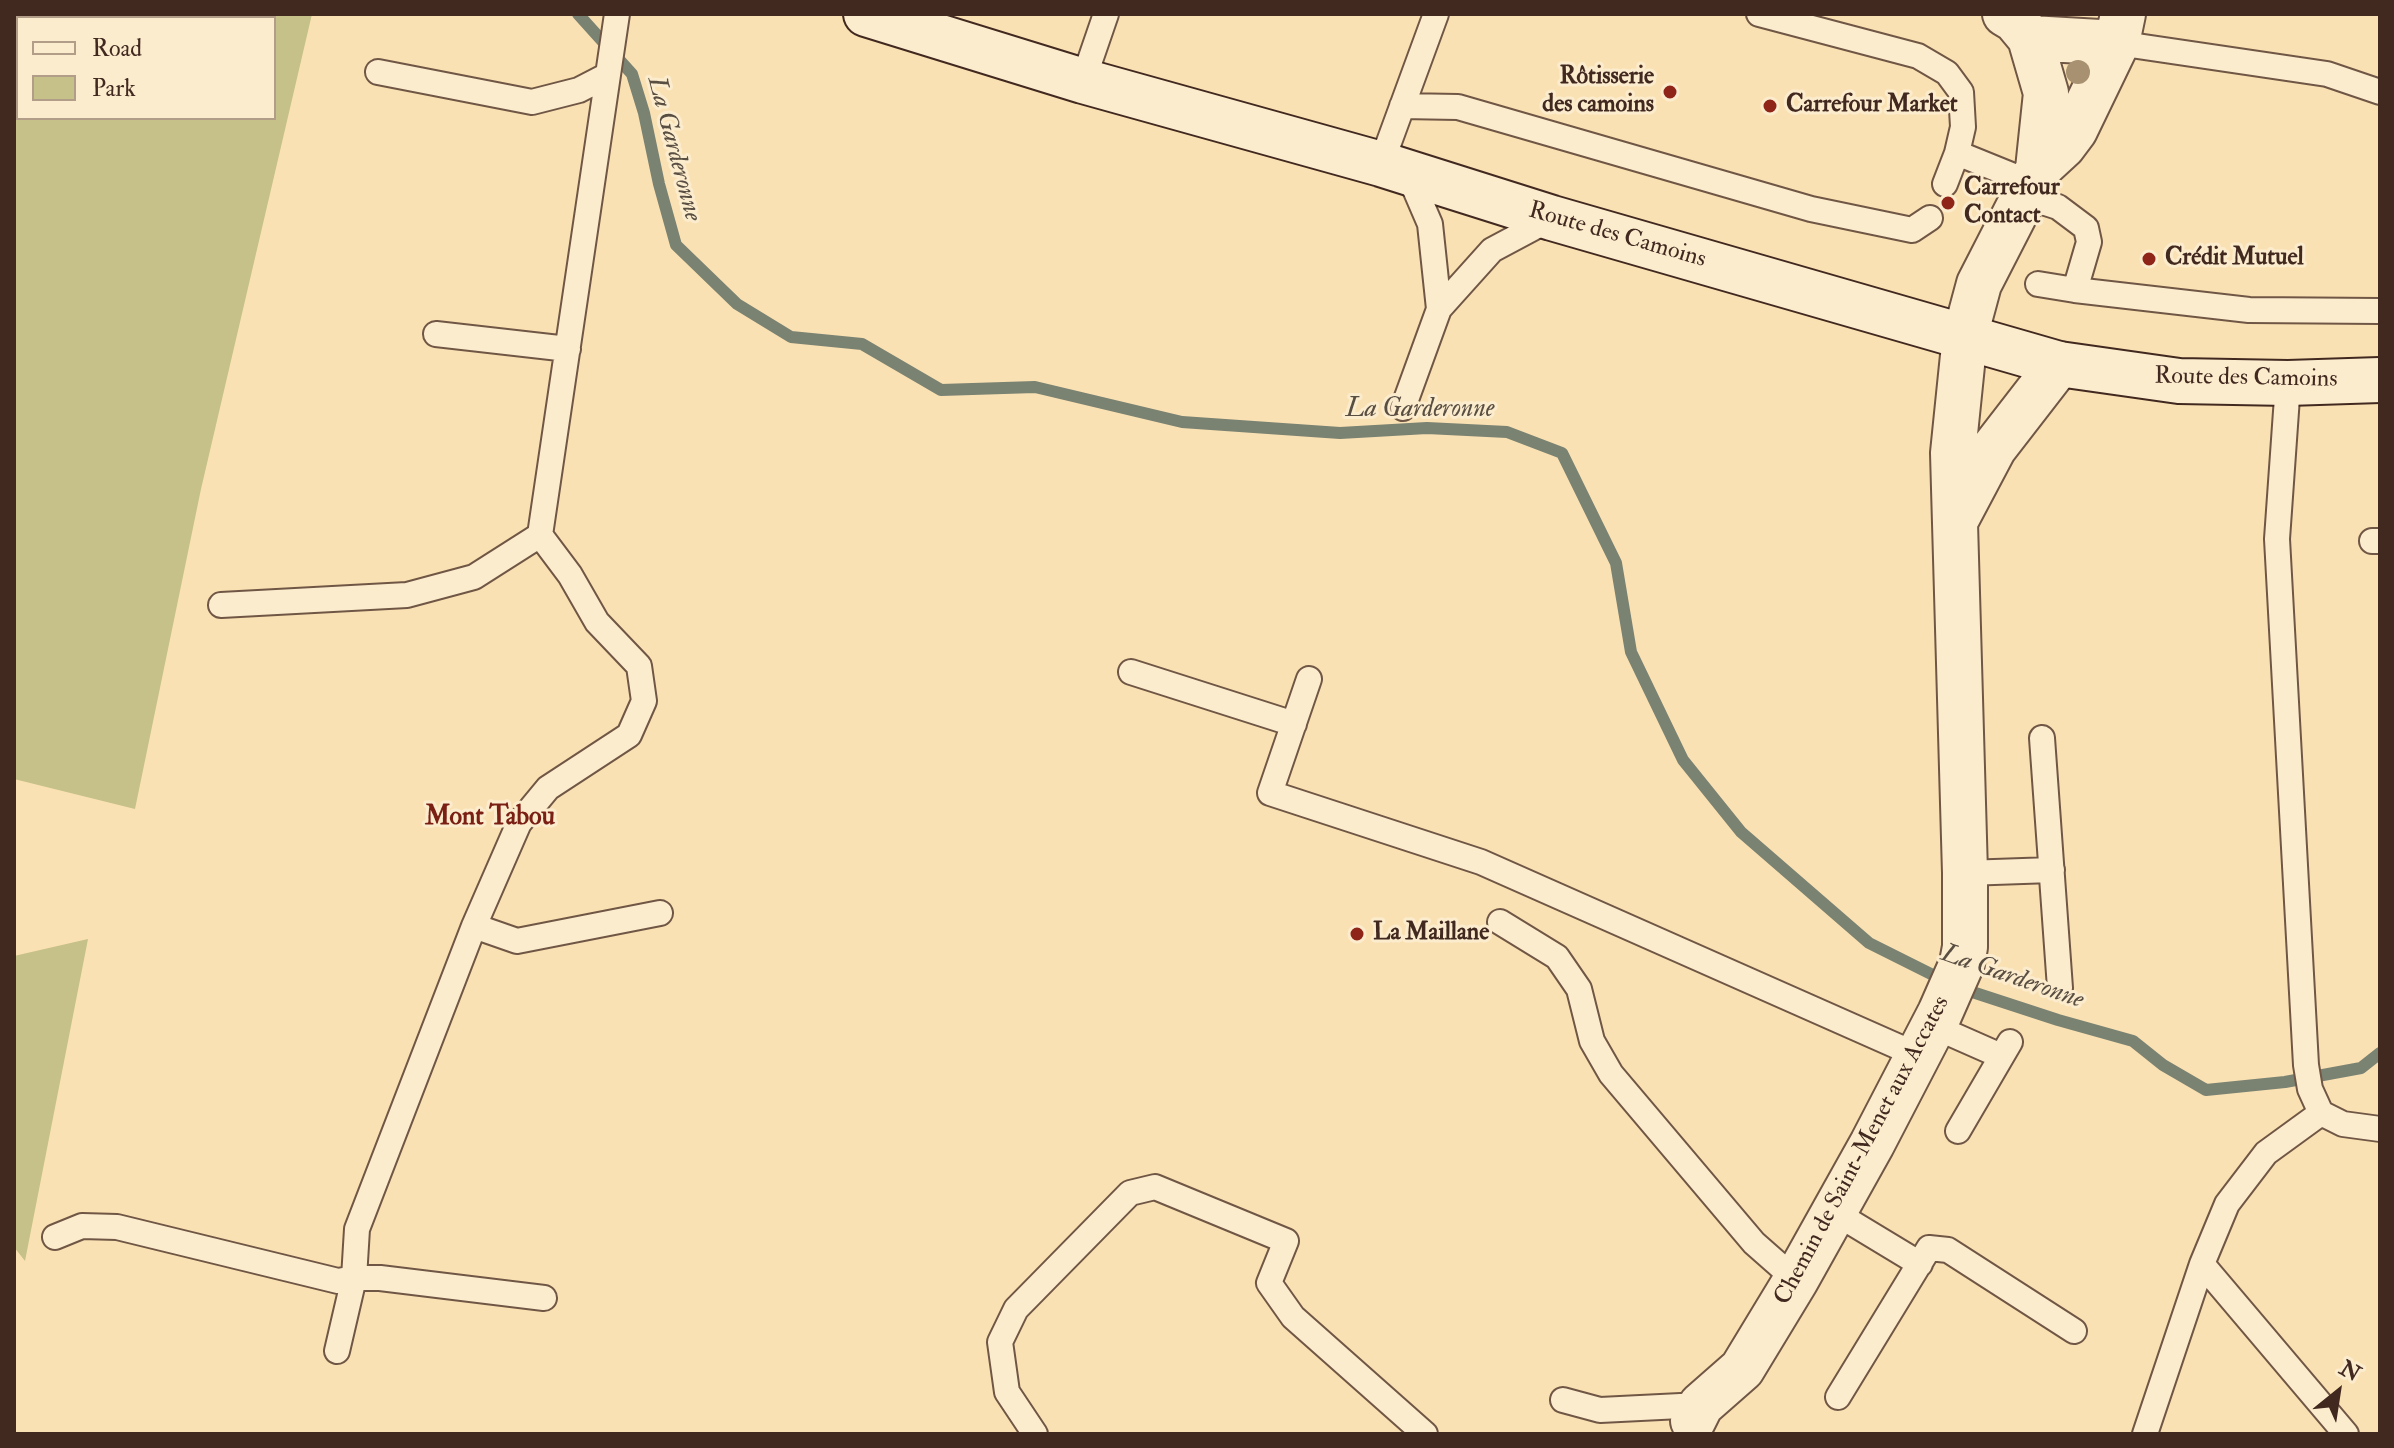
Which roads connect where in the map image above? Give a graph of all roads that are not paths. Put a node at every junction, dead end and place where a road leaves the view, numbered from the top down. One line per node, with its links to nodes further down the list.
1 (617, 14): 9 (lane)
2 (866, 14): 10 (street, Route des Camoins)
3 (1106, 14): 10 (lane)
4 (1436, 14): 12 (lane)
5 (1759, 14): 13 (lane)
6 (2017, 26): 7 (street, Chemin de Saint-Menet aux Accates); 15 (street, Chemin de Saint-Menet aux Accates)
7 (2120, 28): 11 (lane); 15 (street, Chemin de Saint-Menet aux Accates)
8 (378, 72): 9 (lane)
9 (608, 75): 25 (lane)
10 (1083, 81): 14 (street, Route des Camoins)
11 (2380, 92)
12 (1402, 106): 14 (lane); 18 (lane)
13 (1957, 153): 15 (lane); 16 (lane)
14 (1394, 168): 17 (street, Route des Camoins); 21 (lane)
15 (2031, 183): 20 (lane); 24 (street, Chemin de Saint-Menet aux Accates)
16 (1945, 184)
17 (1552, 218): 21 (lane); 24 (street, Route des Camoins)
18 (1930, 218)
19 (2038, 284): 20 (lane)
20 (2075, 290): 22 (lane)
21 (1439, 309): 29 (lane)
22 (2380, 311)
23 (436, 334): 25 (lane)
24 (1965, 336): 26 (street, Route des Camoins); 30 (street, Chemin de Saint-Menet aux Accates)
25 (568, 349): 31 (lane)
26 (2059, 364): 28 (street, Route des Camoins); 30 (street, Chemin de Saint-Menet aux Accates)
27 (2380, 380): 28 (street, Route des Camoins)
28 (2288, 383): 44 (lane)
29 (1403, 408)
30 (1957, 518): 38 (street, Chemin de Saint-Menet aux Accates)
31 (540, 535): 32 (lane); 41 (lane)
32 (221, 605)
33 (1131, 672): 35 (lane)
34 (1309, 679): 35 (lane)
35 (1294, 724): 43 (lane)
36 (2042, 738): 37 (lane)
37 (2052, 870): 38 (lane); 42 (lane)
38 (1965, 873): 43 (street, Chemin de Saint-Menet aux Accates)
39 (660, 913): 41 (lane)
40 (1500, 922): 52 (lane)
41 (474, 926): 51 (lane)
42 (2060, 988)
43 (1930, 1031): 46 (lane); 47 (street, Chemin de Saint-Menet aux Accates)
44 (2321, 1113): 45 (lane); 50 (lane)
45 (2380, 1129)
46 (1958, 1131)
47 (1834, 1212): 49 (lane); 52 (street, Chemin de Saint-Menet aux Accates)
48 (55, 1237): 51 (lane)
49 (1920, 1264): 54 (lane); 56 (lane)
50 (2202, 1264): 61 (lane); 62 (lane)
51 (354, 1278): 53 (lane); 55 (lane)
52 (1796, 1280): 58 (street, Chemin de Saint-Menet aux Accates)
53 (544, 1298)
54 (2074, 1331)
55 (337, 1351)
56 (1838, 1397)
57 (1563, 1400): 58 (lane)
58 (1697, 1413)
59 (1035, 1434): 60 (lane)
60 (1425, 1434)
61 (2145, 1434)
62 (2346, 1434)

